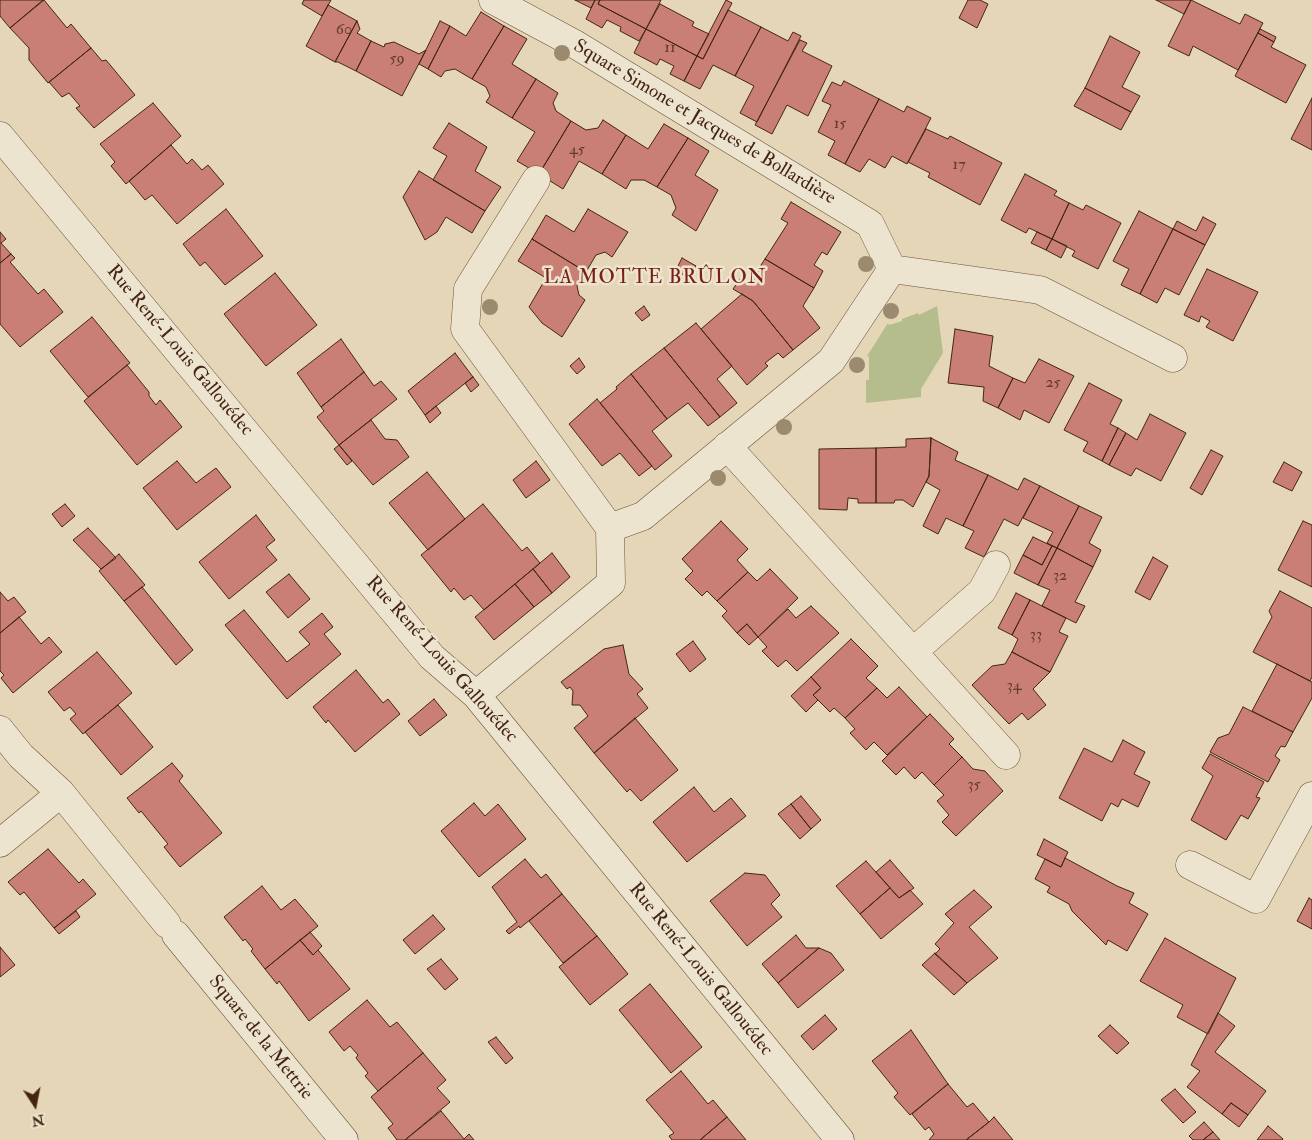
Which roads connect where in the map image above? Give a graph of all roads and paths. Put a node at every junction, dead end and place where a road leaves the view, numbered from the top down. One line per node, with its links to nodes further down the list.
1 (493, 0): 4 (street, Square Simone et Jacques de Bollardière)
2 (0, 136): 10 (street, Rue René-Louis Gallouédec)
3 (536, 180): 7 (street)
4 (892, 269): 5 (street); 6 (street)
5 (1173, 358)
6 (727, 446): 7 (street); 9 (street)
7 (610, 528): 10 (street)
8 (996, 565): 9 (street)
9 (914, 651): 12 (street)
10 (476, 695): 18 (street, Rue René-Louis Gallouédec)
11 (0, 730): 13 (street, Square de la Mettrie)
12 (1006, 755)
13 (61, 792): 15 (street); 17 (street, Square de la Mettrie)
14 (1312, 796): 16 (street)
15 (0, 843)
16 (1190, 865)
17 (344, 1140)
18 (840, 1140)

